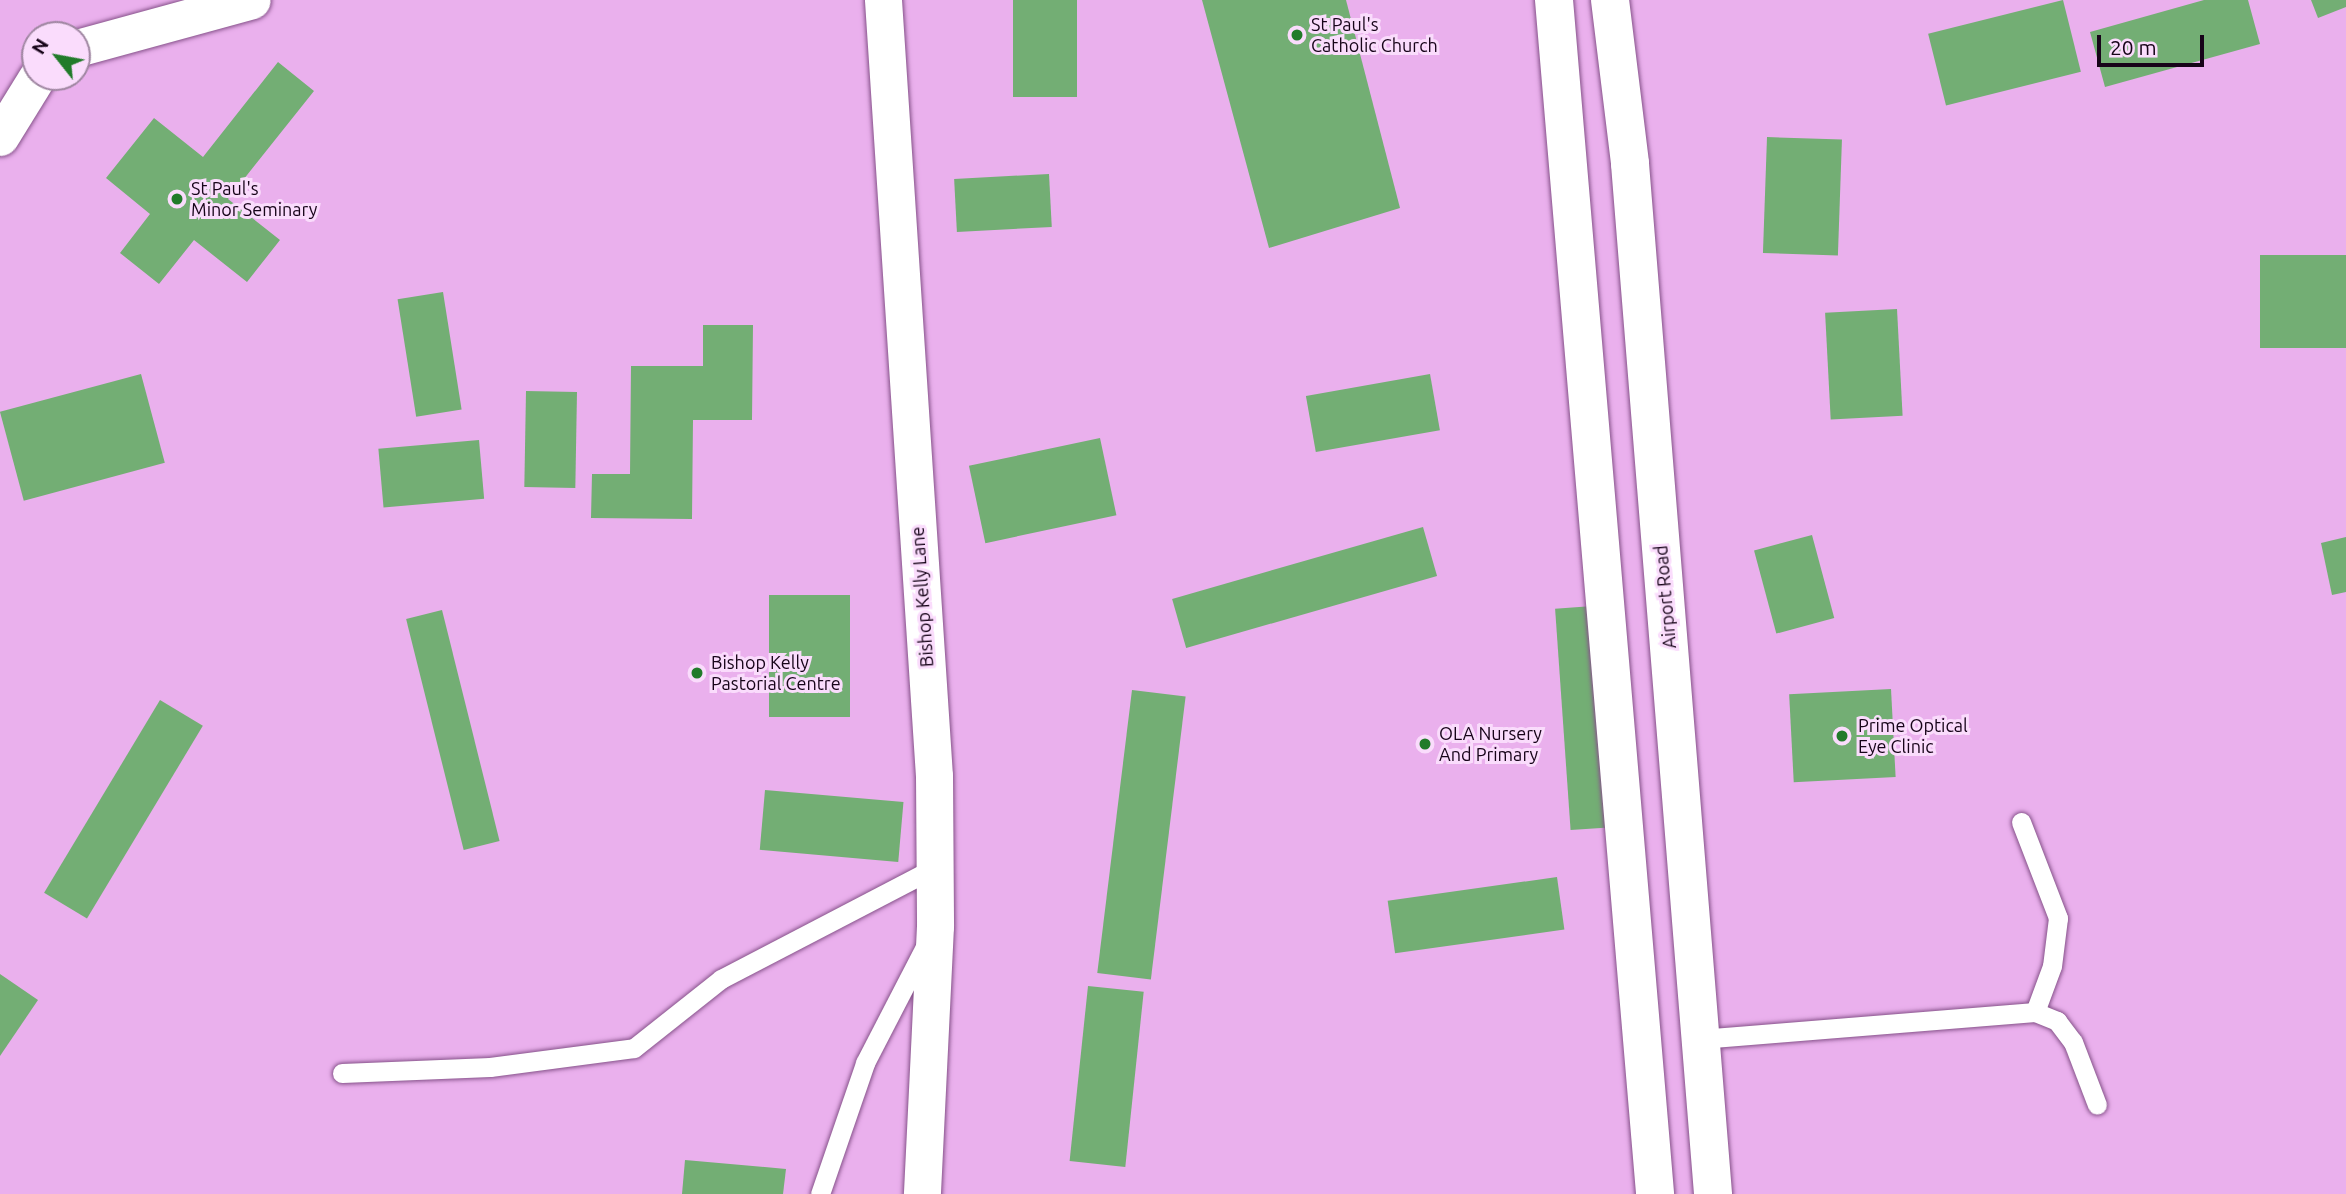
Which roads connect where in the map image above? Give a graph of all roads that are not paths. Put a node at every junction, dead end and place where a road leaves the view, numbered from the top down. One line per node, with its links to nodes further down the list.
1 (252, 0): 5 (street)
2 (883, 0): 9 (street, Bishop Kelly Lane)
3 (1553, 0): 17 (main road)
4 (1610, 0): 12 (main road, Airport Road)
5 (93, 41)
6 (28, 91): 7 (street)
7 (0, 137)
8 (2021, 822): 11 (lane)
9 (934, 868): 10 (street, Bishop Kelly Lane); 13 (lane)
10 (935, 926): 15 (lane); 16 (street, Bishop Kelly Lane)
11 (2035, 1012): 12 (lane); 14 (lane)
12 (1700, 1039): 18 (main road, Airport Road)
13 (342, 1073)
14 (2097, 1105)
15 (820, 1194)
16 (922, 1194)
17 (1656, 1194)
18 (1713, 1194)

